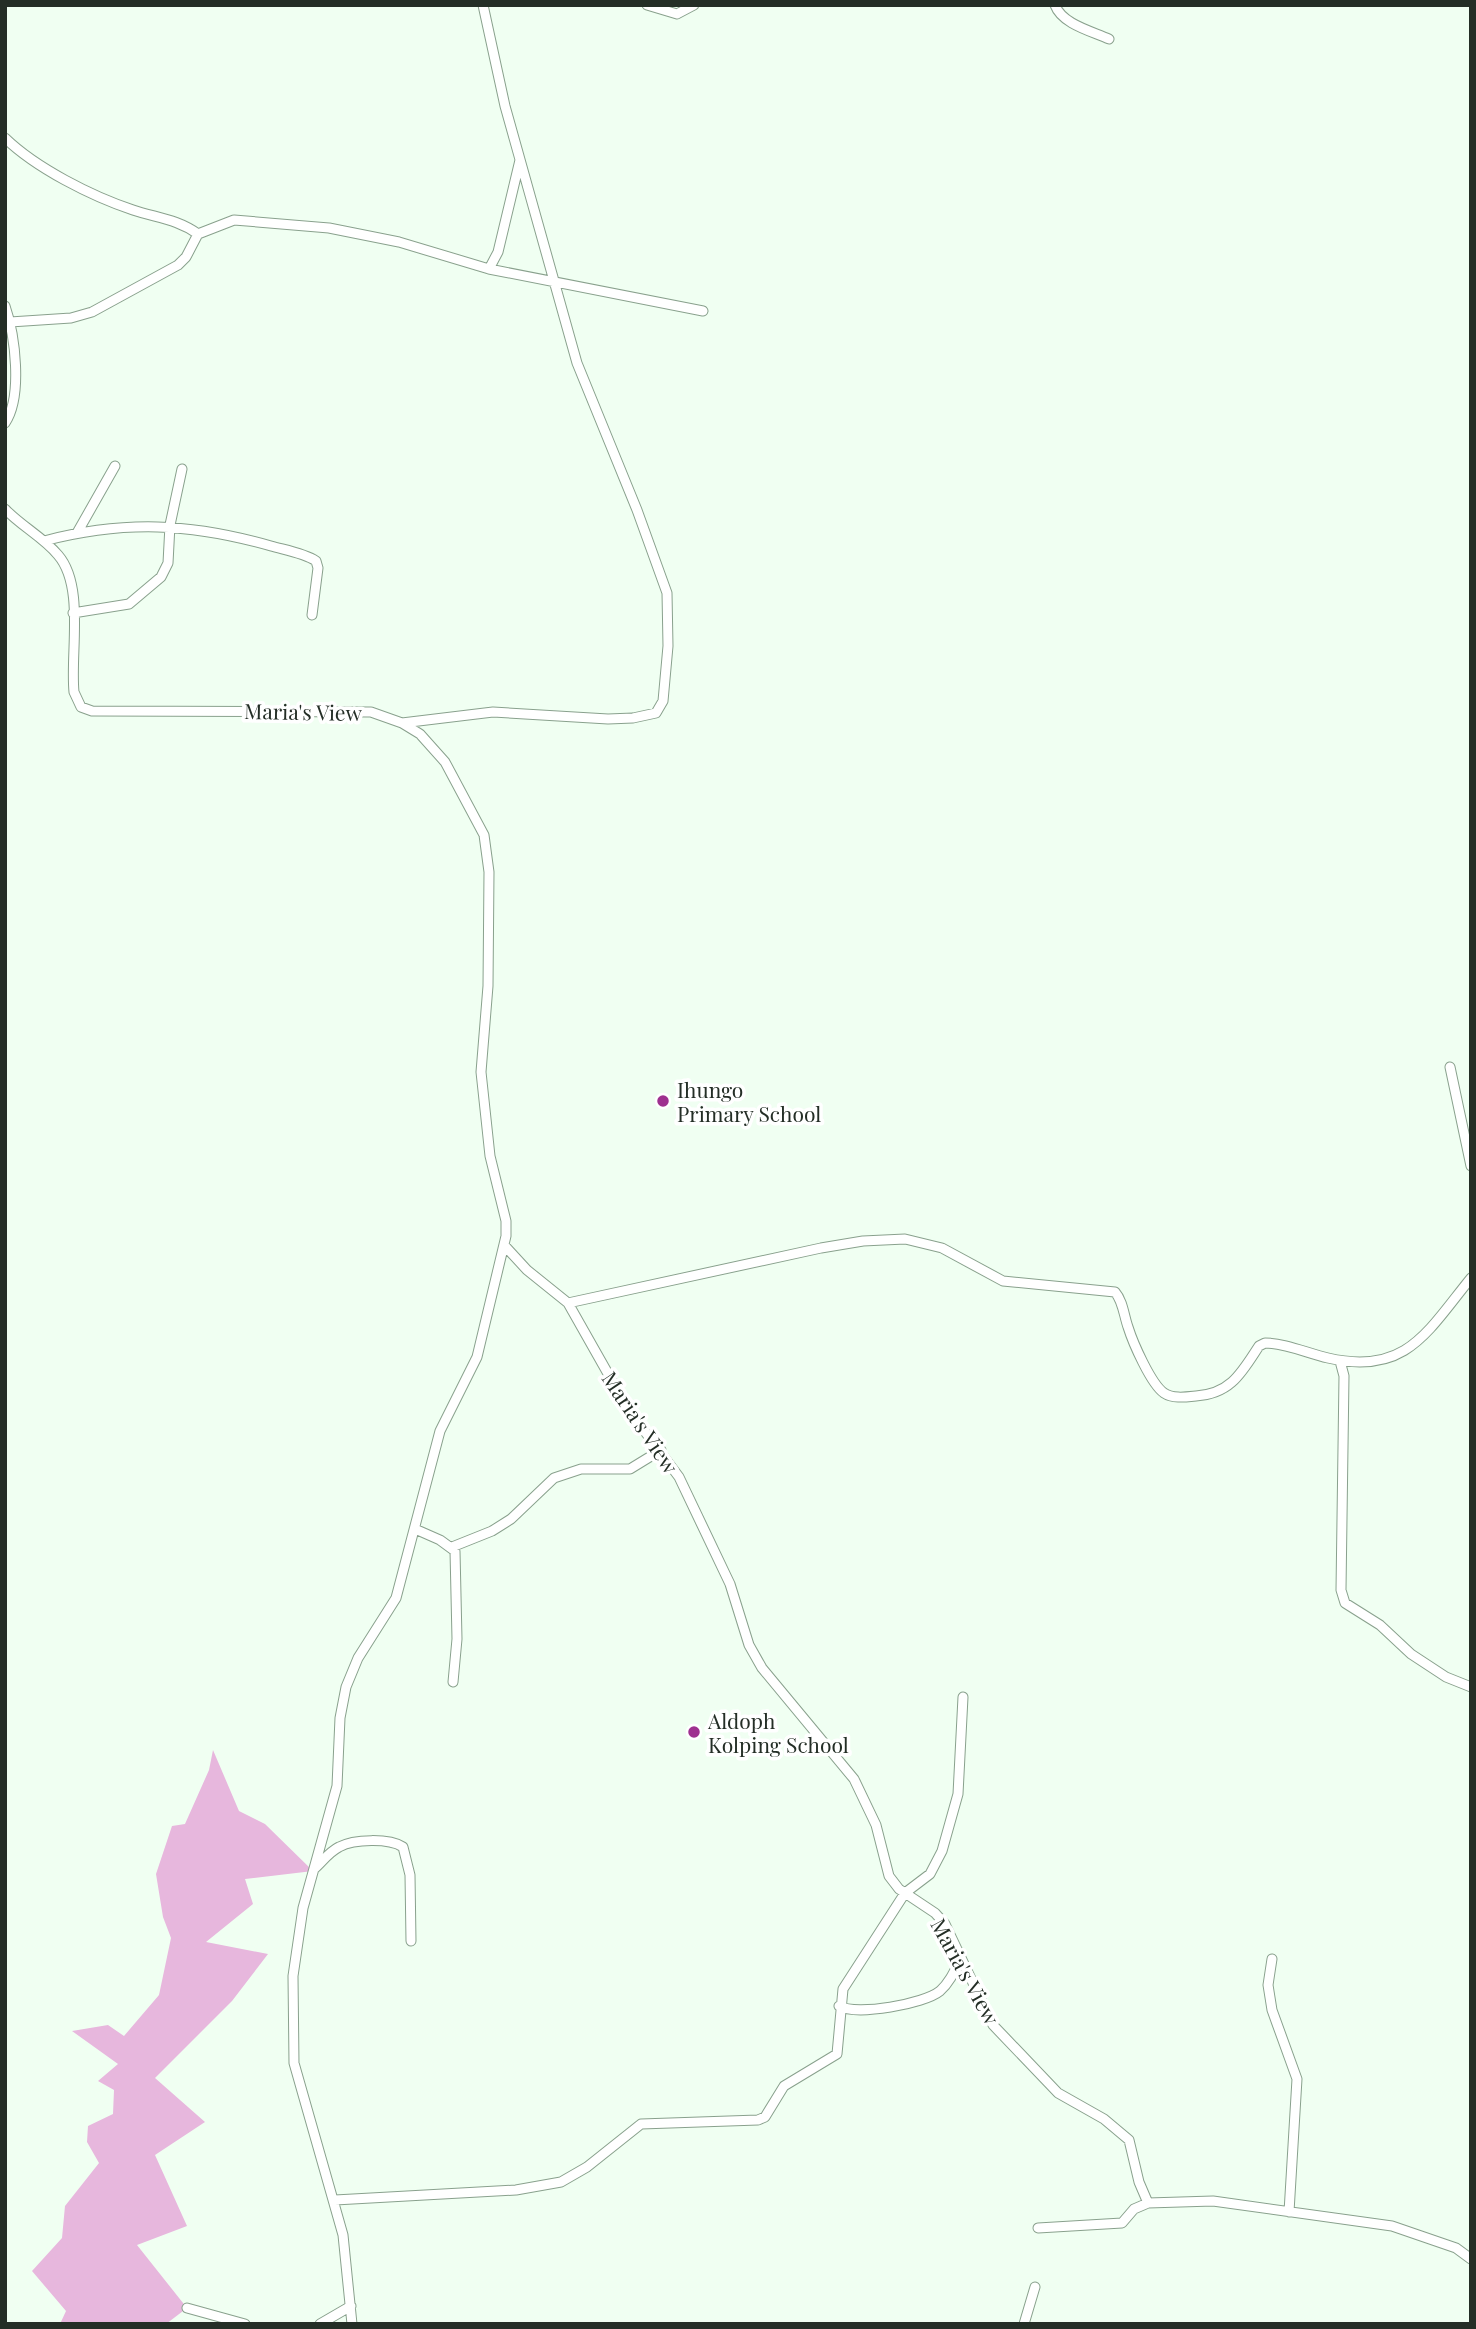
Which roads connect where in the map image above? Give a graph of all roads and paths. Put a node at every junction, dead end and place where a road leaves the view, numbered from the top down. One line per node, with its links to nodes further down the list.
1 (483, 5): 7 (street)
2 (647, 5): 3 (street)
3 (694, 5)
4 (1055, 5): 5 (street)
5 (1109, 39)
6 (5, 138): 8 (street)
7 (520, 159): 9 (street); 10 (street)
8 (198, 234): 9 (street); 13 (street)
9 (489, 269): 10 (street)
10 (553, 280): 12 (street); 23 (street)
11 (5, 306): 13 (street)
12 (704, 311)
13 (10, 322): 14 (street)
14 (5, 424)
15 (115, 466): 19 (street)
16 (182, 469): 18 (street)
17 (5, 509): 20 (street, Maria's View)
18 (170, 525): 19 (street); 21 (street); 22 (street)
19 (77, 533): 20 (street)
20 (44, 541): 21 (street, Maria's View)
21 (73, 613): 23 (street, Maria's View)
22 (312, 615)
23 (402, 723): 26 (street, Maria's View)
24 (1450, 1067): 25 (street)
25 (1471, 1166)
26 (505, 1245): 28 (street, Maria's View); 31 (street)
27 (1471, 1278): 29 (street)
28 (568, 1303): 29 (street); 30 (street, Maria's View)
29 (1340, 1361): 34 (street)
30 (661, 1450): 32 (street); 37 (street, Maria's View)
31 (415, 1529): 32 (street); 36 (street)
32 (452, 1547): 33 (street)
33 (453, 1682)
34 (1471, 1688)
35 (963, 1697): 37 (street)
36 (313, 1871): 38 (street); 42 (street)
37 (905, 1893): 39 (street, Maria's View); 41 (street)
38 (411, 1941)
39 (961, 1958): 41 (street); 43 (street, Maria's View)
40 (1272, 1959): 44 (street)
41 (839, 2006): 42 (street)
42 (335, 2200): 48 (street)
43 (1148, 2203): 44 (street); 45 (street)
44 (1289, 2212): 46 (street)
45 (1038, 2228)
46 (1471, 2259)
47 (1035, 2287): 53 (street)
48 (351, 2306): 51 (street); 52 (street)
49 (187, 2308): 50 (street)
50 (245, 2324)
51 (320, 2324)
52 (352, 2324)
53 (1024, 2324)

